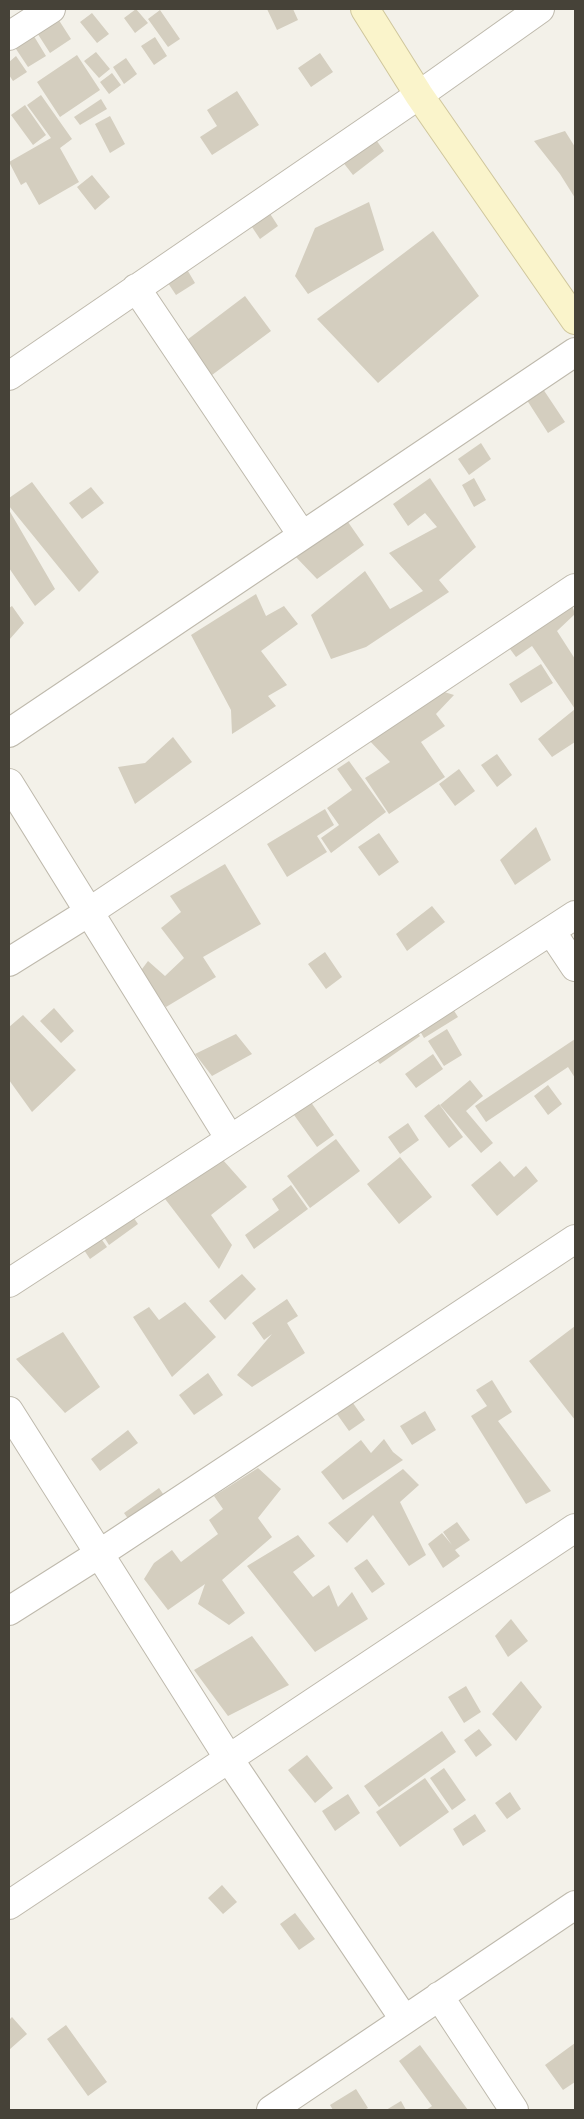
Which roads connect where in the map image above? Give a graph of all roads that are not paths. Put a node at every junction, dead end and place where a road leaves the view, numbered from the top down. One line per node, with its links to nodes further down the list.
1 (51, 9): 4 (street)
2 (365, 9): 5 (street)
3 (540, 9): 5 (street)
4 (9, 36)
5 (419, 95): 6 (street); 7 (street)
6 (136, 288): 9 (street); 10 (street)
7 (575, 320)
8 (575, 352): 10 (street)
9 (9, 376)
10 (302, 535): 12 (street)
11 (575, 588): 14 (street)
12 (9, 733)
13 (9, 784): 14 (street)
14 (89, 912): 17 (street); 19 (street)
15 (575, 915): 16 (street)
16 (551, 931): 18 (street); 19 (street)
17 (9, 962)
18 (575, 967)
19 (230, 1139): 21 (street)
20 (575, 1239): 24 (street)
21 (9, 1283)
22 (9, 1411): 24 (street)
23 (575, 1528): 26 (street)
24 (99, 1554): 25 (street); 26 (street)
25 (9, 1611)
26 (229, 1759): 27 (street); 30 (street)
27 (9, 1905)
28 (575, 1905): 29 (street)
29 (439, 1996): 30 (street); 32 (street)
30 (404, 2020): 31 (street)
31 (271, 2110)
32 (514, 2110)

